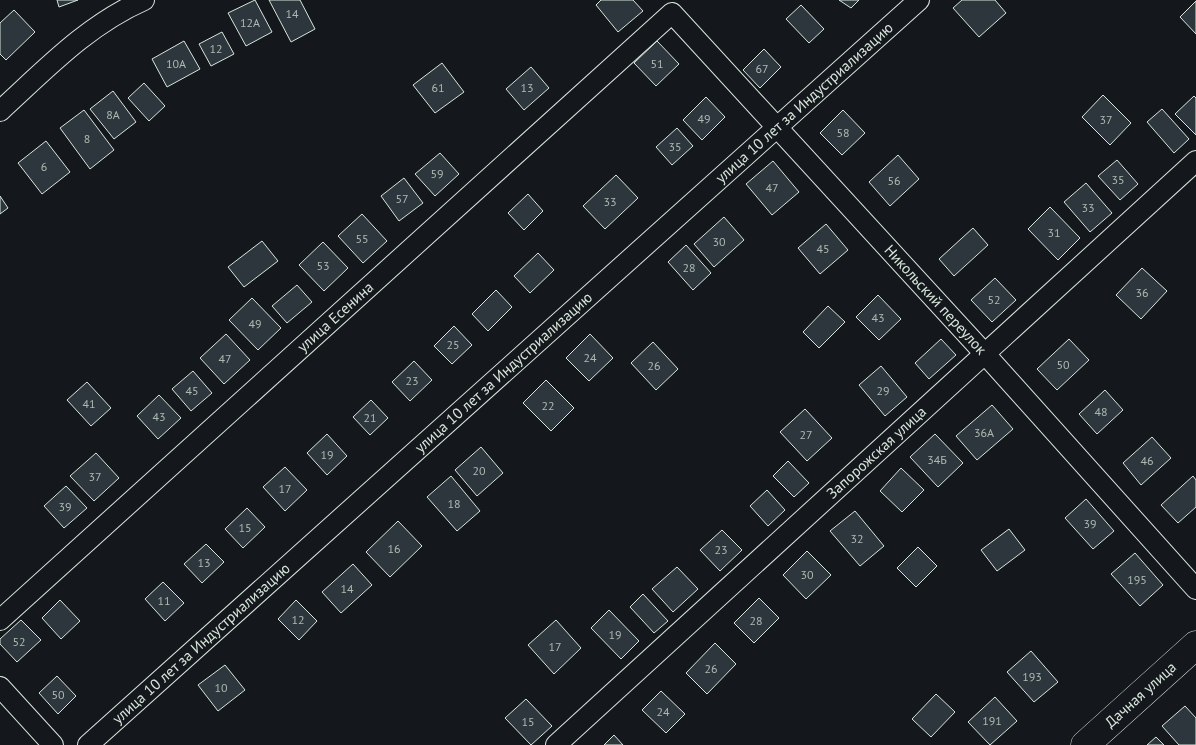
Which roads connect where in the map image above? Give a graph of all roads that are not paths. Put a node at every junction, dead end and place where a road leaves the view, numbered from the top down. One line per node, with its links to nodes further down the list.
1 (144, 0): 4 (street)
2 (919, 0): 5 (street, улица 10 лет за Индустриализацию)
3 (672, 13): 5 (street, Никольский переулок); 9 (street, улица Есенина)
4 (0, 111)
5 (777, 128): 7 (street, Никольский переулок); 13 (street, улица 10 лет за Индустриализацию)
6 (1196, 161): 7 (street, Запорожская улица)
7 (985, 354): 8 (street, Никольский переулок); 14 (street, Запорожская улица)
8 (1196, 589)
9 (0, 620)
10 (1196, 645): 15 (street, Дачная улица)
11 (0, 687): 12 (street)
12 (53, 745)
13 (88, 745)
14 (556, 745)
15 (1085, 745)

